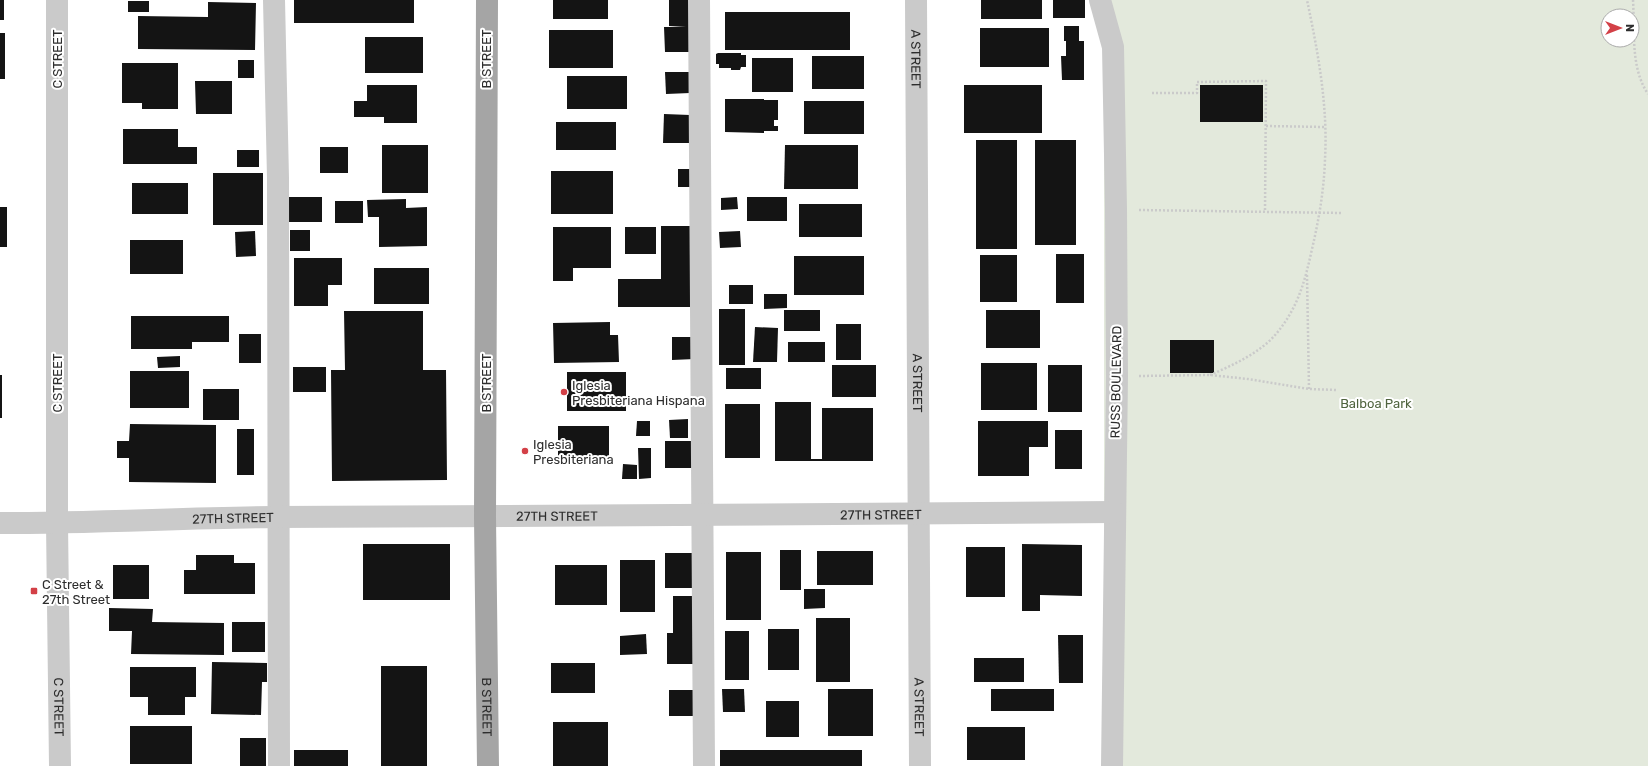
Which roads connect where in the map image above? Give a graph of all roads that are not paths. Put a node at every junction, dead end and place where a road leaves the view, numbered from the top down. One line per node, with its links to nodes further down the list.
1 (57, 0): 13 (street, C STREET)
2 (274, 0): 10 (street)
3 (487, 0): 11 (main road, B STREET)
4 (698, 0): 9 (street)
5 (916, 0): 8 (street, A STREET)
6 (1100, 0): 7 (street, RUSS BOULEVARD)
7 (1114, 512): 8 (street, 27TH STREET); 19 (street, RUSS BOULEVARD)
8 (918, 514): 9 (street, 27TH STREET); 18 (street, A STREET)
9 (702, 515): 11 (street, 27TH STREET); 17 (street)
10 (279, 517): 11 (street, 27TH STREET); 13 (street, 27TH STREET); 15 (street)
11 (485, 517): 16 (main road, B STREET)
12 (0, 522): 13 (street, 27TH STREET)
13 (57, 522): 14 (street, C STREET)
14 (60, 766)
15 (279, 766)
16 (488, 766)
17 (704, 766)
18 (920, 766)
19 (1112, 766)

